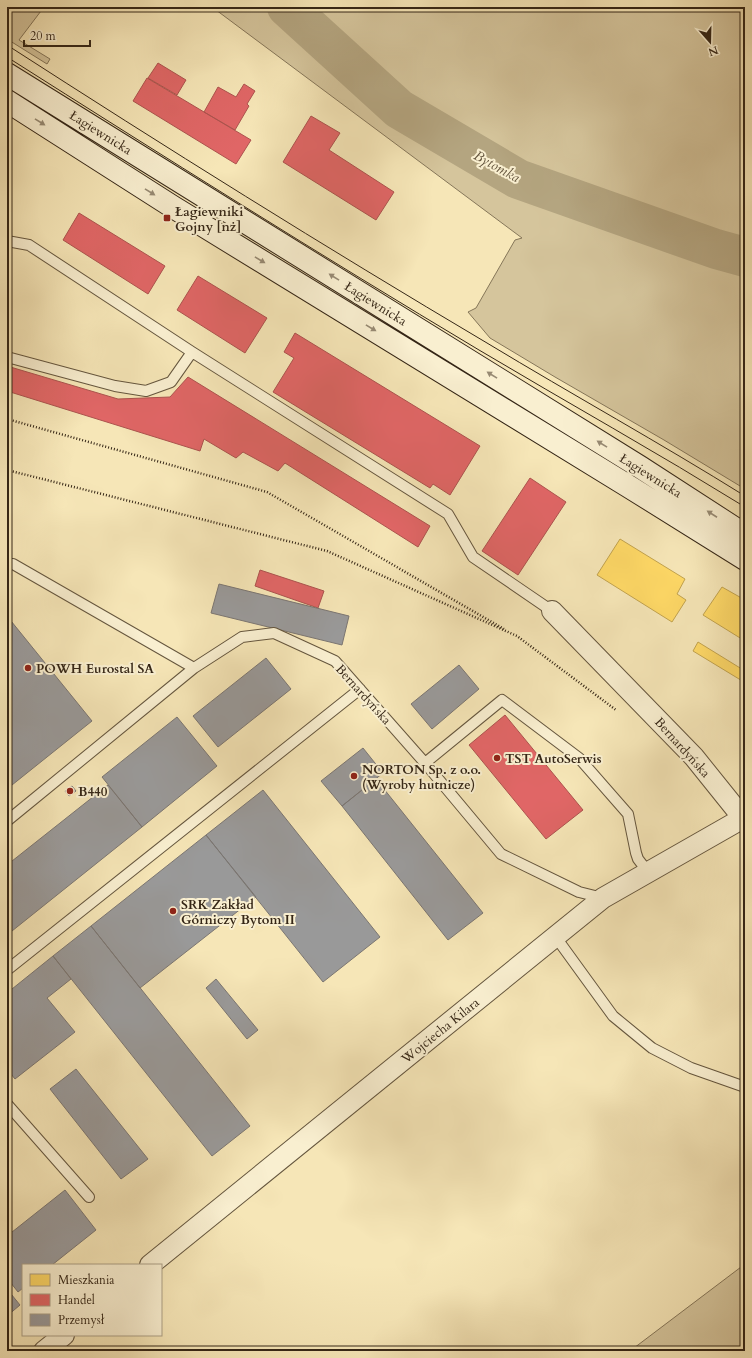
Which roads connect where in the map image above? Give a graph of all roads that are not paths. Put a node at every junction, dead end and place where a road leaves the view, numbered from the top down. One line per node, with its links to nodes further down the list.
1 (7, 74): 6 (main road, Łagiewnicka, one-way to 1)
2 (7, 101): 7 (main road, Łagiewnicka, one-way to 7)
3 (7, 241): 4 (lane)
4 (192, 352): 5 (lane); 9 (lane)
5 (7, 357)
6 (745, 535)
7 (745, 559)
8 (7, 564): 10 (lane)
9 (552, 611): 13 (street, Bernardyńska)
10 (194, 668): 11 (lane, Bernardyńska); 14 (lane, Bernardyńska)
11 (360, 689): 12 (lane, Bernardyńska); 18 (lane)
12 (425, 763): 15 (lane); 16 (lane, Bernardyńska)
13 (744, 818): 15 (street, Wojciecha Kilara)
14 (7, 821)
15 (648, 872): 16 (street, Wojciecha Kilara)
16 (603, 898): 17 (street, Wojciecha Kilara)
17 (555, 936): 19 (lane); 22 (street, Wojciecha Kilara)
18 (7, 970)
19 (745, 1087)
20 (7, 1104): 21 (lane)
21 (89, 1198)
22 (151, 1264)
23 (63, 1336): 24 (street)
24 (44, 1351)

